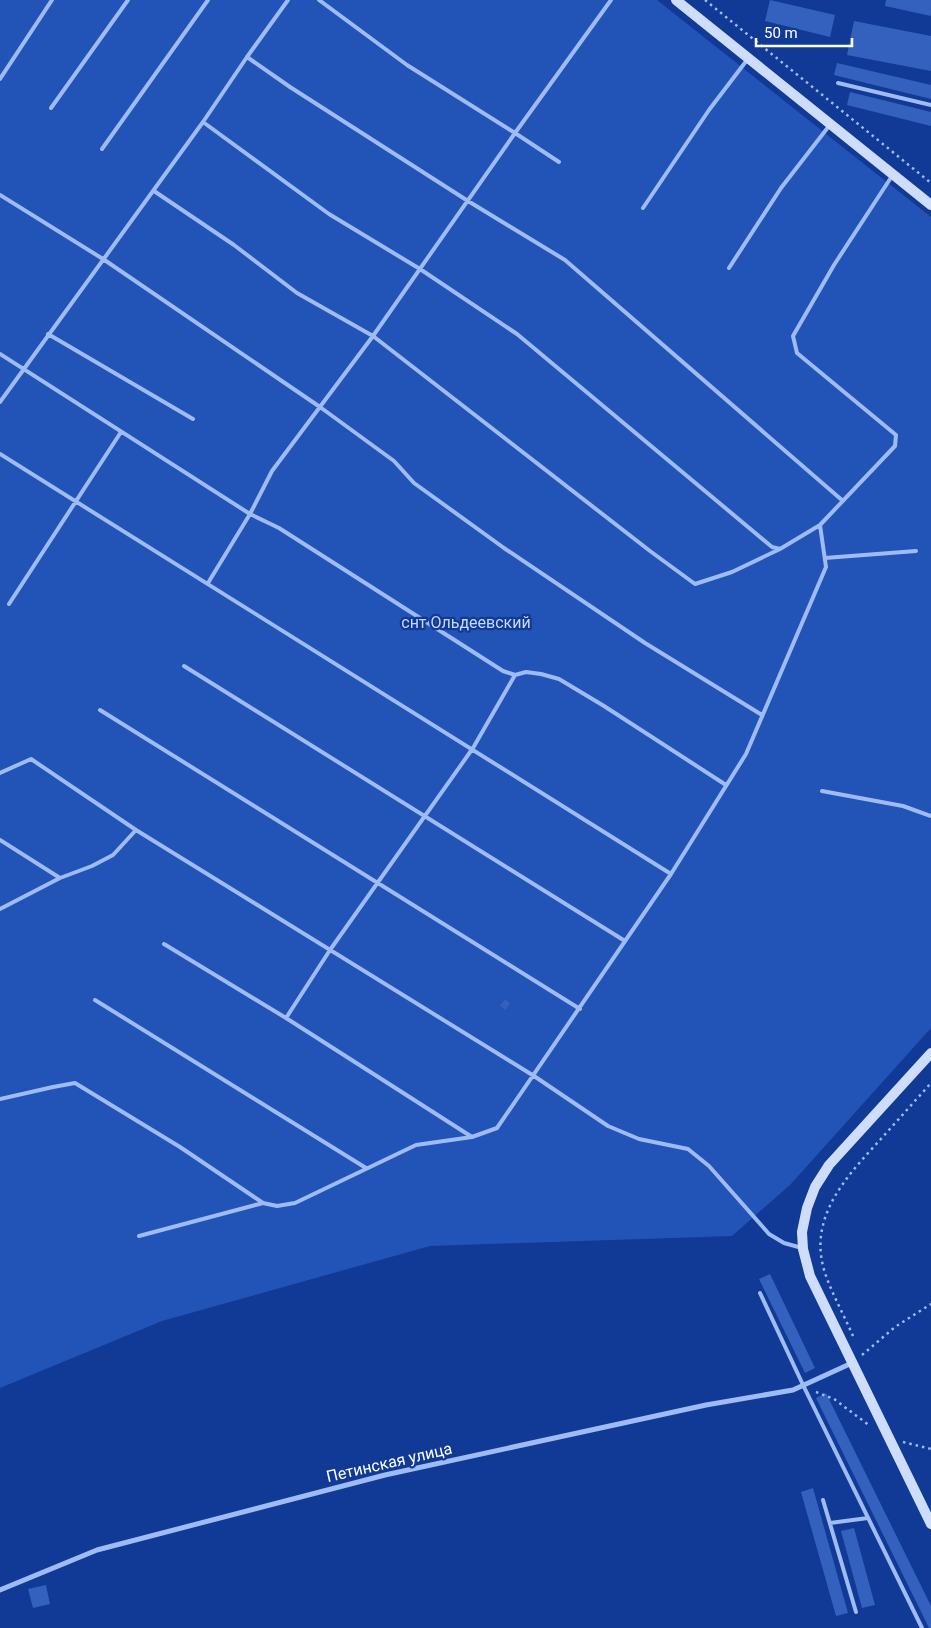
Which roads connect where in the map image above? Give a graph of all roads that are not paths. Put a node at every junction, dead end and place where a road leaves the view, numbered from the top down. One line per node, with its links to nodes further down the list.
1 (52, 0): 10 (lane)
2 (128, 0): 13 (lane)
3 (208, 0): 17 (lane)
4 (288, 0): 8 (lane)
5 (320, 0): 16 (lane)
6 (611, 0): 16 (lane)
7 (676, 0): 9 (street)
8 (247, 57): 14 (lane); 22 (lane)
9 (748, 58): 15 (street); 24 (lane)
10 (0, 79)
11 (838, 83): 12 (lane)
12 (931, 104)
13 (51, 108)
14 (203, 122): 20 (lane); 27 (lane)
15 (830, 124): 19 (street); 26 (lane)
16 (515, 132): 18 (lane); 22 (lane)
17 (102, 149)
18 (559, 162)
19 (893, 174): 23 (street); 37 (lane)
20 (154, 191): 25 (lane); 29 (lane)
21 (0, 195): 25 (lane)
22 (468, 201): 27 (lane); 37 (lane)
23 (931, 205)
24 (643, 208)
25 (103, 259): 28 (lane); 33 (lane)
26 (729, 268)
27 (420, 269): 29 (lane); 41 (lane)
28 (48, 334): 31 (lane); 34 (lane)
29 (372, 336): 33 (lane); 41 (lane)
30 (0, 354): 31 (lane)
31 (23, 369): 32 (lane); 35 (lane)
32 (0, 402)
33 (320, 407): 39 (lane); 49 (lane)
34 (193, 419)
35 (122, 432): 38 (lane); 39 (lane)
36 (0, 454): 38 (lane)
37 (843, 501): 40 (lane)
38 (77, 502): 44 (lane); 45 (lane)
39 (250, 514): 44 (lane); 47 (lane)
40 (820, 525): 41 (lane); 43 (lane)
41 (780, 549)
42 (916, 551): 43 (lane)
43 (825, 558): 49 (lane)
44 (208, 583): 50 (lane)
45 (9, 604)
46 (184, 666): 55 (lane)
47 (515, 675): 50 (lane); 52 (lane)
48 (100, 710): 60 (lane)
49 (762, 715): 52 (lane)
50 (473, 748): 55 (lane); 58 (lane)
51 (0, 773): 56 (lane)
52 (726, 785): 58 (lane)
53 (822, 791): 54 (lane)
54 (931, 816)
55 (424, 817): 60 (lane); 62 (lane)
56 (136, 830): 59 (lane); 64 (lane)
57 (0, 840): 59 (lane)
58 (671, 874): 62 (lane)
59 (60, 878): 61 (lane)
60 (378, 884): 64 (lane); 66 (lane)
61 (0, 909)
62 (625, 941): 66 (lane)
63 (164, 944): 67 (lane)
64 (330, 950): 67 (lane); 69 (lane)
65 (95, 1000): 72 (lane)
66 (580, 1008): 69 (lane)
67 (286, 1018): 71 (lane)
68 (931, 1053): 75 (street)
69 (534, 1076): 71 (lane); 75 (lane)
70 (0, 1099): 73 (lane)
71 (472, 1137): 72 (lane)
72 (366, 1168): 73 (lane)
73 (263, 1203): 74 (lane)
74 (139, 1236)
75 (803, 1249): 77 (street)
76 (760, 1293): 78 (lane)
77 (852, 1362): 78 (street, Петинская улица); 82 (street)
78 (804, 1386): 80 (lane); 83 (street, Петинская улица)
79 (823, 1500): 81 (lane)
80 (868, 1518): 81 (lane); 85 (lane)
81 (830, 1524): 84 (lane)
82 (931, 1524)
83 (0, 1590)
84 (856, 1612)
85 (922, 1628)

